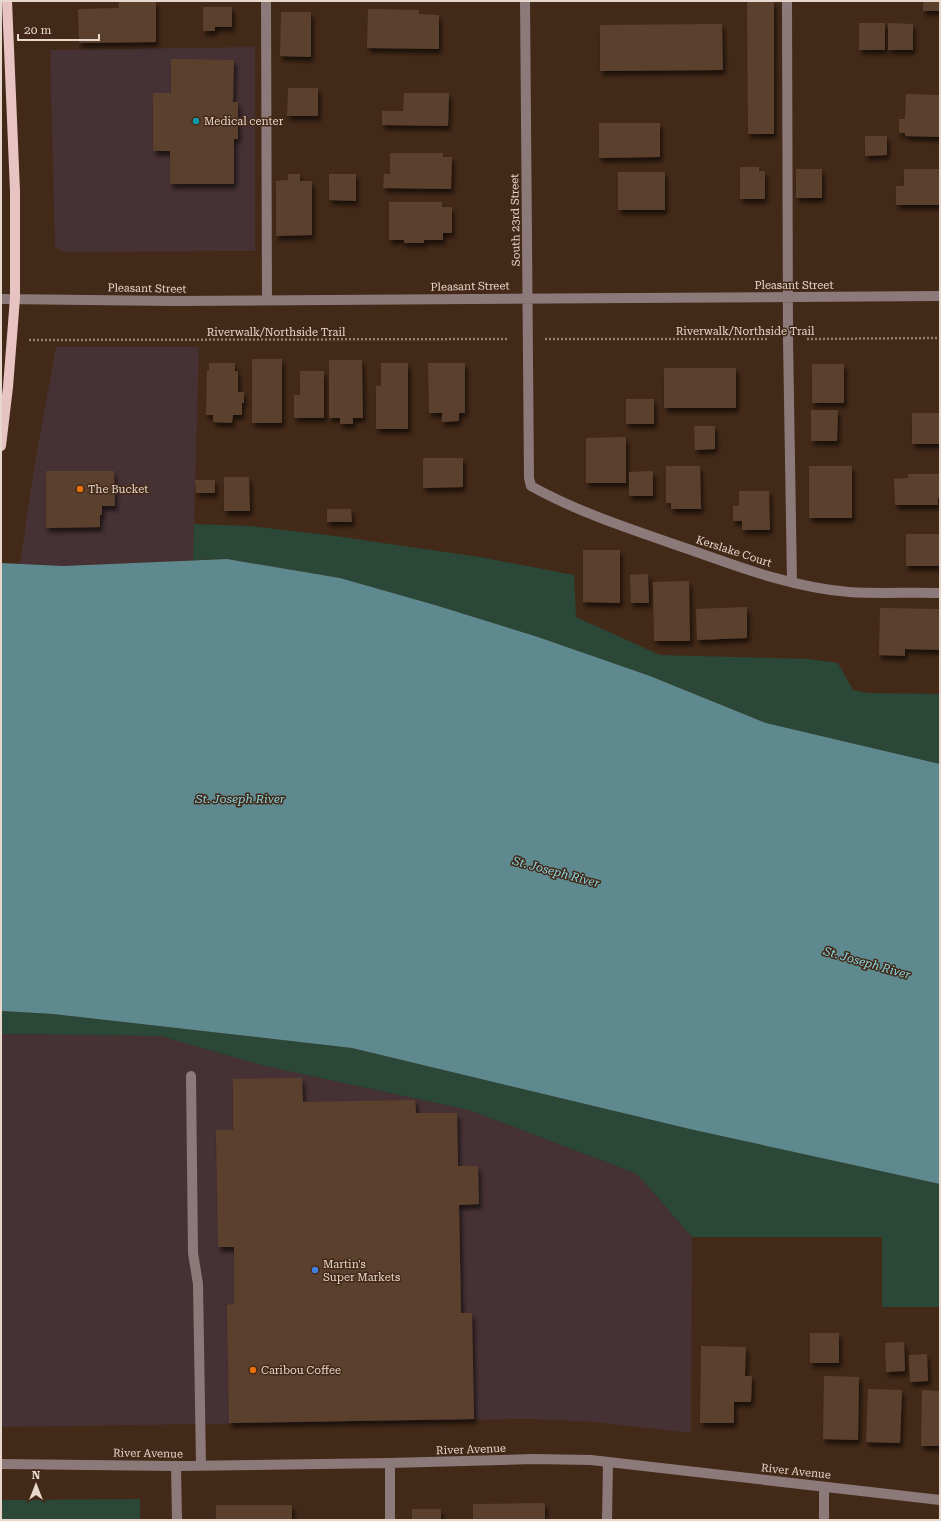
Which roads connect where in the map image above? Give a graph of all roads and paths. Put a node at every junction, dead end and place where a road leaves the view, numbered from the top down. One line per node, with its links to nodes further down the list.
1 (7, 1): 7 (main road)
2 (266, 1): 10 (street)
3 (525, 1): 8 (street, South 23rd Street)
4 (787, 1): 6 (street)
5 (940, 296): 6 (street, Pleasant Street)
6 (788, 297): 8 (street, Pleasant Street); 14 (street)
7 (15, 298): 9 (street, Pleasant Street); 10 (street, Pleasant Street); 16 (main road)
8 (528, 298): 10 (street, Pleasant Street); 17 (street, South 23rd Street)
9 (1, 299)
10 (267, 300)
11 (940, 338): 14 (path, Riverwalk/Northside Trail)
12 (500, 339): 15 (path, Riverwalk/Northside Trail)
13 (551, 339): 14 (path, Riverwalk/Northside Trail)
14 (788, 339): 18 (street)
15 (52, 340)
16 (1, 446)
17 (531, 486): 18 (street, Kerslake Court)
18 (792, 582): 19 (street, Kerslake Court)
19 (940, 592)
20 (191, 1076): 24 (street)
21 (608, 1462): 22 (street, River Avenue); 26 (street, River Avenue); 30 (street)
22 (390, 1463): 24 (street, River Avenue); 29 (street)
23 (1, 1464): 25 (street, River Avenue)
24 (202, 1465): 25 (street, River Avenue)
25 (176, 1466): 28 (street)
26 (824, 1487): 27 (street, River Avenue); 31 (street)
27 (940, 1500)
28 (177, 1520)
29 (390, 1520)
30 (607, 1520)
31 (824, 1520)

